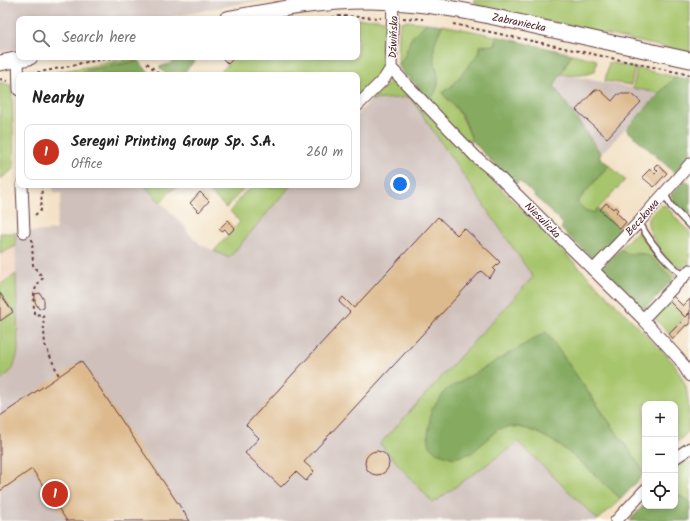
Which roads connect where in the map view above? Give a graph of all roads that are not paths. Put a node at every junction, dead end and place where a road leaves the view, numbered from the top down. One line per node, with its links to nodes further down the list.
1 (393, 2): 2 (main road, Zabraniecka); 5 (main road, Zabraniecka); 7 (street, Dźwińska)
2 (246, 16)
3 (16, 59): 6 (main road)
4 (24, 60): 8 (street)
5 (690, 60)
6 (0, 62)
7 (392, 68): 9 (street, Dźwińska); 16 (street, Niesulicka)
8 (22, 72)
9 (360, 103)
10 (690, 164): 12 (street, Beczkowa)
11 (22, 188): 15 (street)
12 (664, 193): 13 (street, Beczkowa); 14 (lane)
13 (639, 222): 16 (street, Beczkowa); 17 (lane)
14 (690, 226)
15 (28, 235)
16 (593, 270): 18 (street, Niesulicka)
17 (687, 273): 18 (street)
18 (643, 319): 19 (street, Niesulicka)
19 (690, 376)
20 (690, 448): 21 (street)
21 (678, 456)
22 (642, 493): 23 (street)
23 (616, 521)

